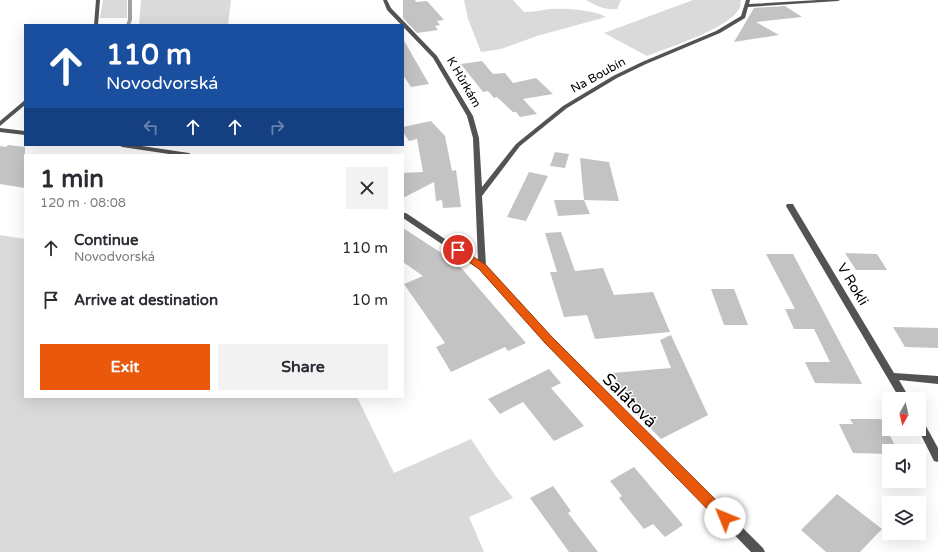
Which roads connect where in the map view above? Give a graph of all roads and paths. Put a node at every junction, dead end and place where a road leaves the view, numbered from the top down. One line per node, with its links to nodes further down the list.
1 (98, 0): 5 (street)
2 (385, 0): 6 (street, K Hůrkám)
3 (838, 0): 4 (street, Na Boubín)
4 (747, 3): 14 (street, Na Boubín)
5 (96, 24)
6 (403, 24)
7 (404, 25): 14 (street, K Hůrkám)
8 (24, 103): 9 (street)
9 (0, 124)
10 (0, 130): 11 (street)
11 (24, 133)
12 (129, 146): 13 (street)
13 (182, 154)
14 (480, 194): 17 (street, K Hůrkám)
15 (790, 206): 18 (street, V Rokli)
16 (404, 216): 17 (street, Salátová)
17 (482, 267): 23 (street, Salátová)
18 (892, 376): 19 (street); 20 (street, V Rokli)
19 (938, 380)
20 (902, 392)
21 (926, 435): 22 (street)
22 (938, 458)
23 (758, 552)

